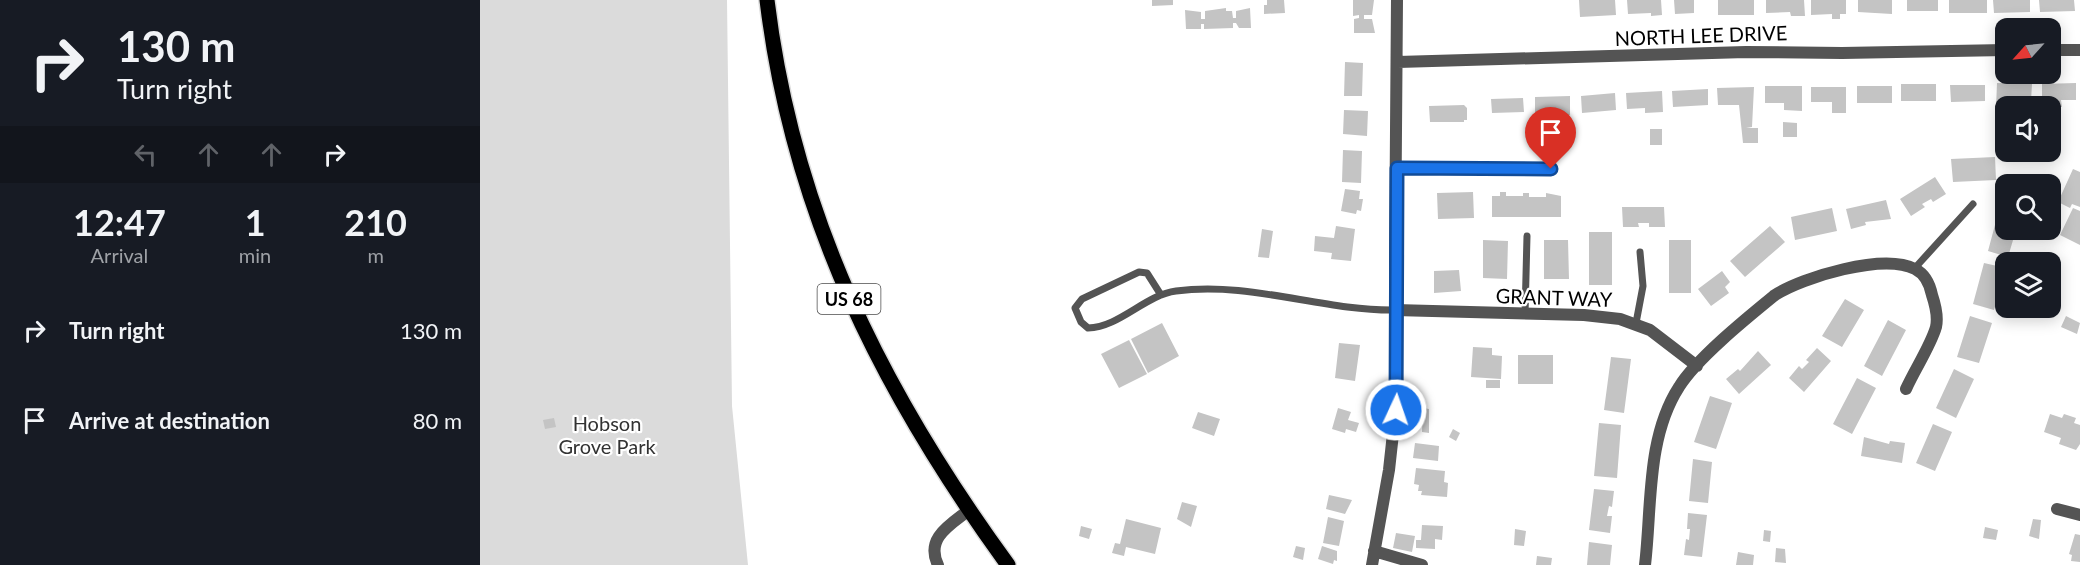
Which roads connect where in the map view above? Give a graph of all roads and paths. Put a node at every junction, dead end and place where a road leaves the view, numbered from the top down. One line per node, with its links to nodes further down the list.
1 (767, 0): 20 (main road, US 68)
2 (1397, 0): 6 (street)
3 (1995, 50): 6 (street, NORTH LEE DRIVE)
4 (2061, 50): 5 (street)
5 (2080, 50)
6 (1398, 62): 7 (street)
7 (1397, 168): 8 (lane); 14 (street)
8 (1551, 169)
9 (1973, 204): 12 (lane)
10 (1527, 236): 15 (lane)
11 (1640, 252): 16 (lane)
12 (1914, 269): 17 (street); 18 (street)
13 (1161, 296): 13 (lane); 14 (lane)
14 (1395, 310): 15 (street, GRANT WAY); 22 (street)
15 (1525, 315): 16 (street, GRANT WAY)
16 (1636, 323): 17 (street, GRANT WAY)
17 (1697, 366): 27 (street)
18 (1906, 389)
19 (2057, 509): 21 (street)
20 (969, 510): 23 (street); 24 (main road, US 68)
21 (2080, 515)
22 (1374, 551): 25 (street); 26 (street)
23 (938, 565)
24 (1008, 565)
25 (1371, 565)
26 (1422, 565)
27 (1645, 565)

